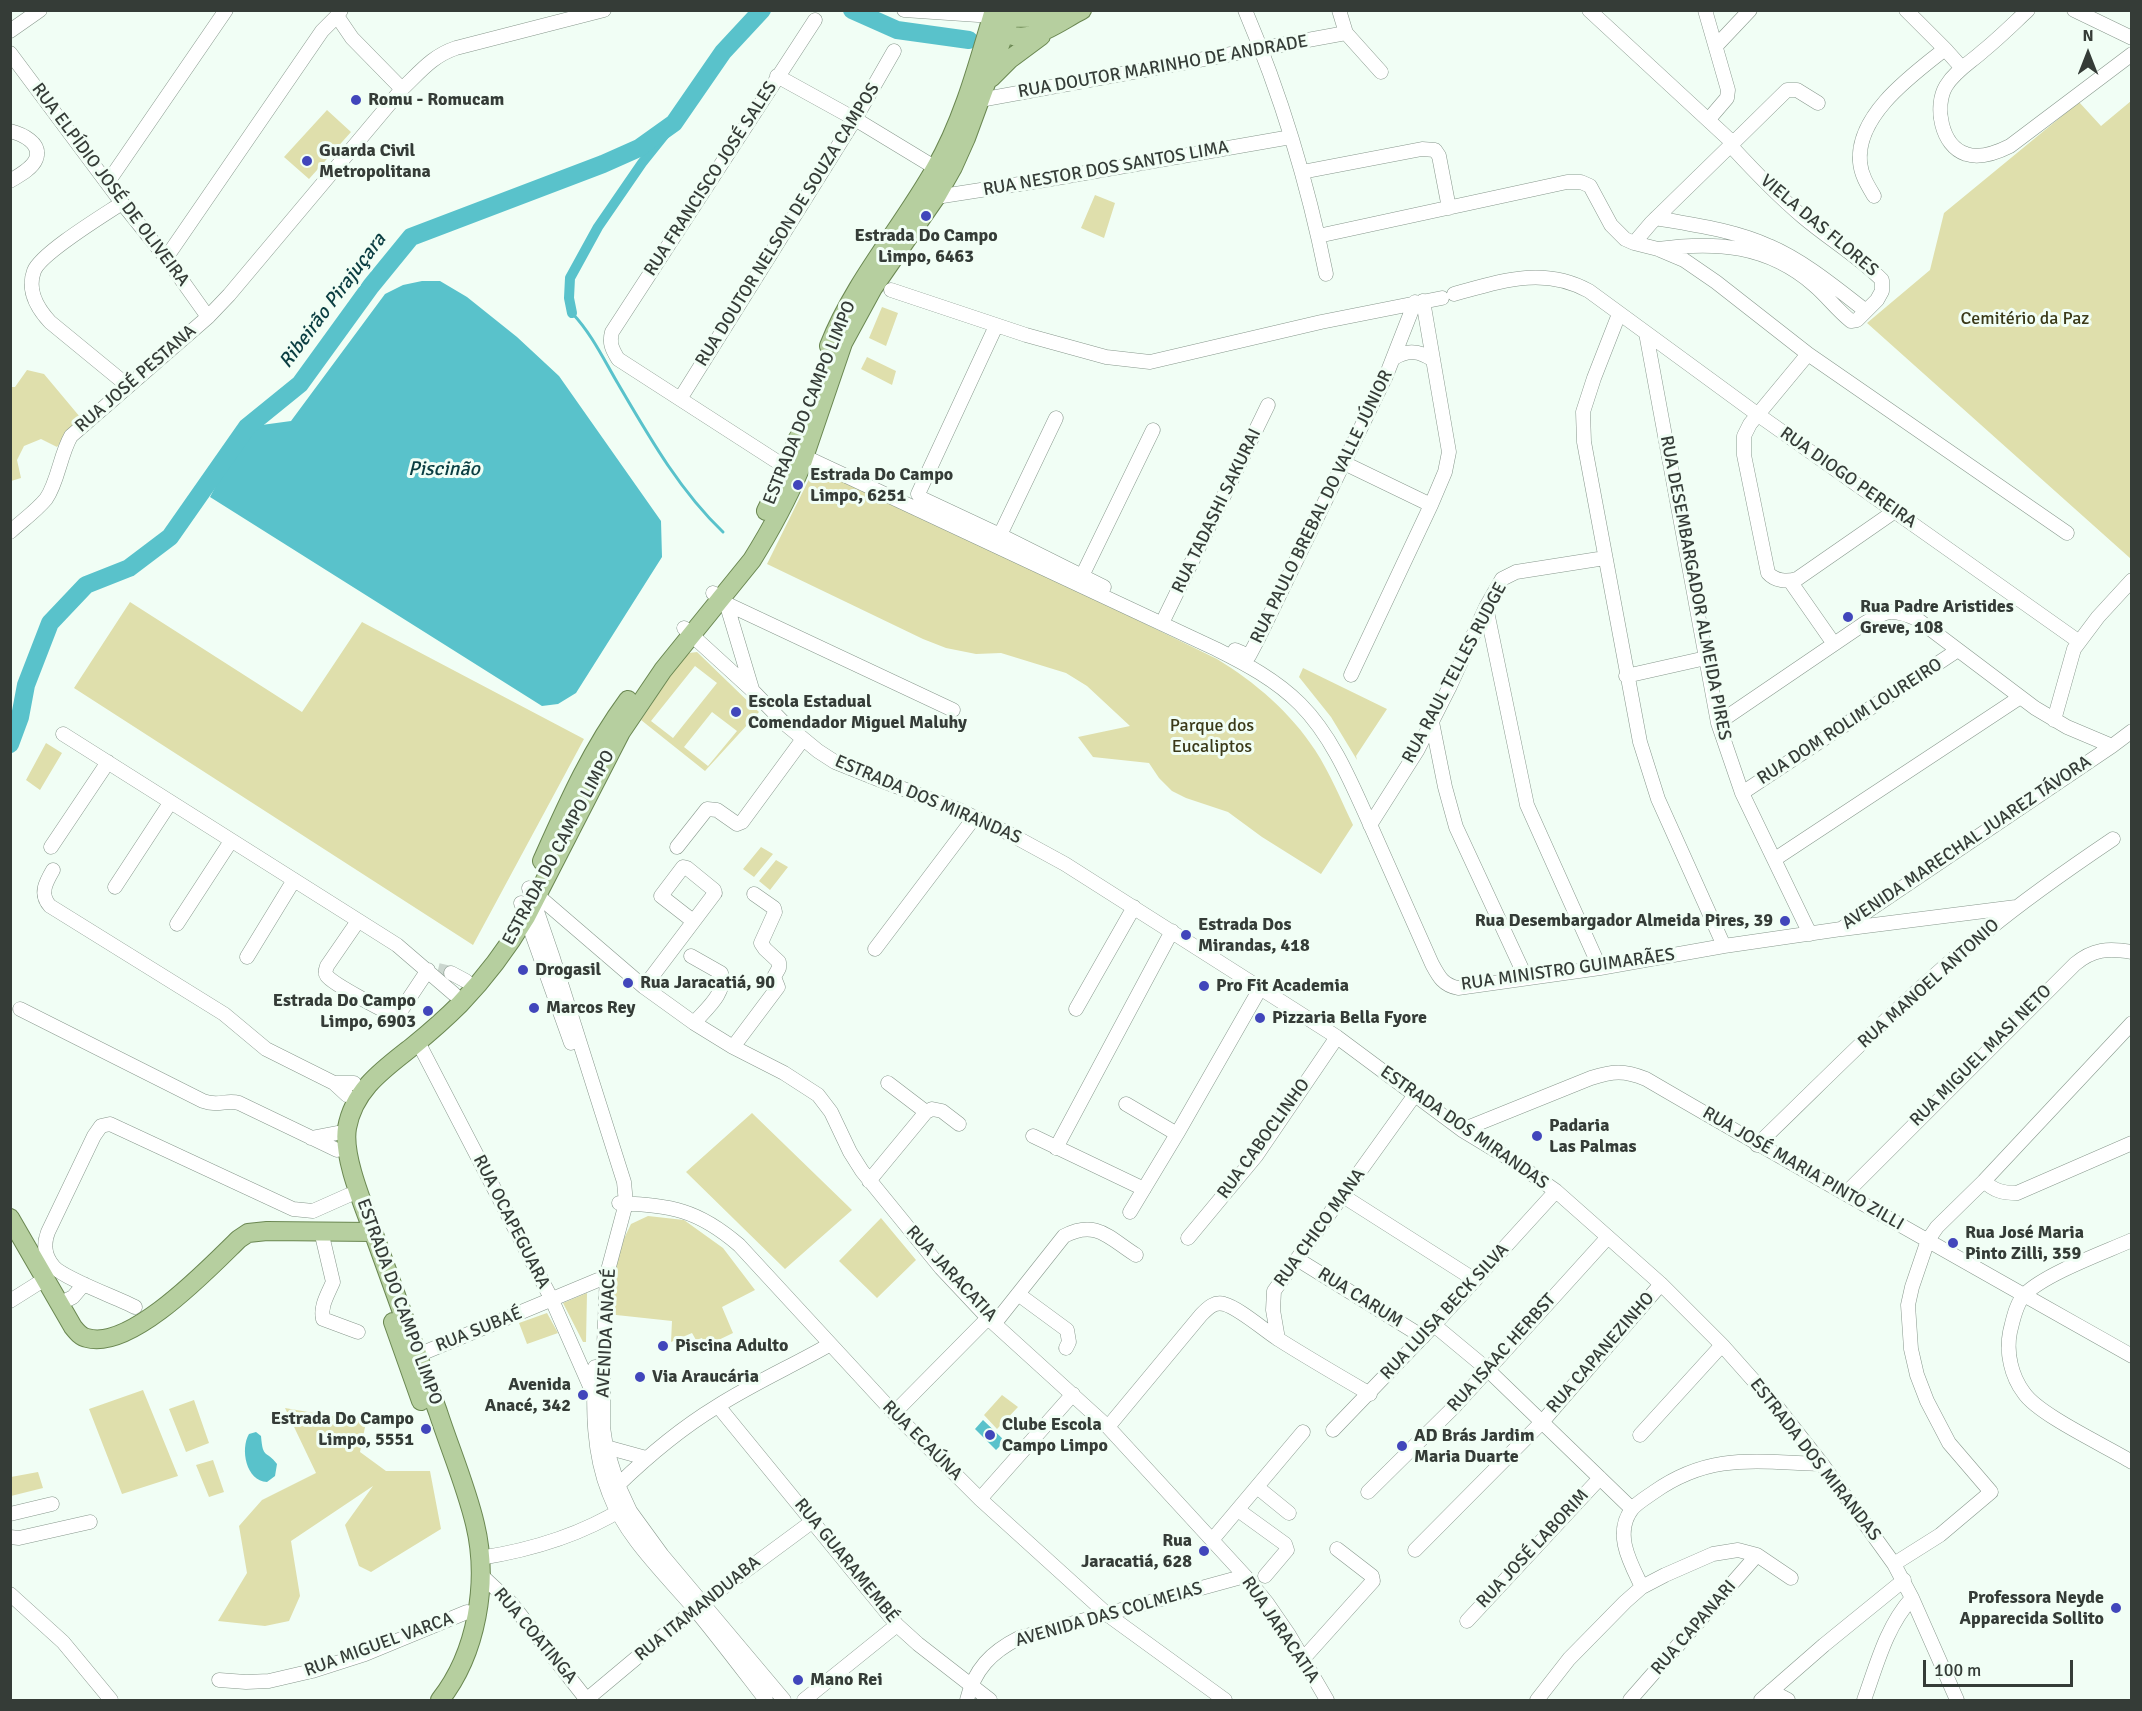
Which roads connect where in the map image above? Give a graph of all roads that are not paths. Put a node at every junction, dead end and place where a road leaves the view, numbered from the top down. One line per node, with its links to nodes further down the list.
1 (40, 10): 18 (street)
2 (226, 10): 42 (street)
3 (604, 10): 31 (street, RUA JOSÉ PESTANA)
4 (903, 10): 15 (street)
5 (1082, 10): 16 (main road)
6 (1245, 10): 22 (street)
7 (1339, 10): 19 (street)
8 (1588, 10): 35 (street, VIELA DAS FLORES)
9 (1705, 10): 21 (street)
10 (1750, 10): 21 (street)
11 (1906, 10): 23 (street)
12 (2028, 10): 27 (street)
13 (2074, 10): 20 (street)
14 (339, 13): 31 (street); 51 (street)
15 (1001, 18): 16 (main road); 30 (main road, ESTRADA DO CAMPO LIMPO); 39 (main road, ESTRADA DO CAMPO LIMPO)
16 (1051, 19): 30 (main road)
17 (815, 20): 29 (street, RUA FRANCISCO JOSÉ SALES)
18 (10, 31)
19 (1346, 33): 22 (street, RUA DOUTOR MARINHO DE ANDRADE); 28 (street)
20 (2132, 38)
21 (1716, 46): 35 (street)
22 (1261, 49): 32 (street, RUA DOUTOR MARINHO DE ANDRADE); 37 (street)
23 (1944, 49): 27 (street); 44 (street)
24 (894, 51): 34 (street, RUA DOUTOR NELSON DE SOUZA CAMPOS)
25 (10, 53): 42 (street, RUA ELPÍDIO JOSÉ DE OLIVEIRA)
26 (2132, 54): 27 (street)
27 (1962, 68)
28 (1381, 72)
29 (777, 76): 34 (street); 64 (street, RUA FRANCISCO JOSÉ SALES)
30 (987, 81): 32 (main road, ESTRADA DO CAMPO LIMPO)
31 (402, 89): 57 (street, RUA JOSÉ PESTANA)
32 (980, 100): 39 (main road, ESTRADA DO CAMPO LIMPO)
33 (1818, 103): 38 (street)
34 (855, 119): 39 (street); 64 (street, RUA DOUTOR NELSON DE SOUZA CAMPOS)
35 (1709, 119): 38 (street, VIELA DAS FLORES)
36 (10, 131): 41 (street)
37 (1291, 137): 40 (street); 43 (street, RUA NESTOR DOS SANTOS LIMA)
38 (1732, 144): 47 (street); 55 (street, VIELA DAS FLORES)
39 (942, 172): 43 (main road, ESTRADA DO CAMPO LIMPO)
40 (1302, 172): 46 (street); 48 (street)
41 (10, 182)
42 (108, 182): 45 (street, RUA ELPÍDIO JOSÉ DE OLIVEIRA)
43 (930, 193): 71 (main road, ESTRADA DO CAMPO LIMPO); 81 (main road, ESTRADA DO CAMPO LIMPO)
44 (1874, 196)
45 (122, 203): 51 (street, RUA ELPÍDIO JOSÉ DE OLIVEIRA); 63 (street)
46 (1449, 208): 48 (street); 49 (street)
47 (1656, 218): 49 (street); 55 (street)
48 (1318, 236): 52 (street)
49 (1634, 243): 50 (street)
50 (1658, 249): 55 (street); 60 (street)
51 (166, 258): 57 (street, RUA ELPÍDIO JOSÉ DE OLIVEIRA)
52 (1326, 274)
53 (891, 290): 58 (street, RUA DIOGO PEREIRA)
54 (1419, 302): 56 (street, RUA DIOGO PEREIRA); 58 (street, RUA DIOGO PEREIRA); 61 (street, RUA PAULO BREBAL DO VALLE JÚNIOR); 62 (street)
55 (1866, 311)
56 (1619, 314): 59 (street, RUA DIOGO PEREIRA); 77 (street)
57 (208, 317): 63 (street, RUA JOSÉ PESTANA)
58 (996, 326): 76 (street)
59 (1646, 333): 66 (street, RUA DIOGO PEREIRA); 88 (street, RUA DESEMBARGADOR ALMEIDA PIRES)
60 (1808, 354): 66 (street); 75 (street)
61 (1394, 358): 62 (street, RUA PAULO BREBAL DO VALLE JÚNIOR); 70 (street, RUA PAULO BREBAL DO VALLE JÚNIOR)
62 (1433, 360): 72 (street)
63 (128, 386): 74 (street, RUA JOSÉ PESTANA)
64 (680, 399): 71 (street)
65 (1268, 405): 83 (street, RUA TADASHI SAKURAI)
66 (1757, 414): 73 (street, RUA DIOGO PEREIRA); 80 (street)
67 (1056, 418): 76 (street)
68 (1153, 430): 78 (street)
69 (812, 460): 105 (street, RUA MINISTRO GUIMARÃES)
70 (1344, 463): 72 (street); 83 (street, RUA PAULO BREBAL DO VALLE JÚNIOR)
71 (787, 468): 81 (main road, ESTRADA DO CAMPO LIMPO)
72 (1431, 505): 89 (street)
73 (1895, 512): 80 (street); 85 (street, RUA DIOGO PEREIRA)
74 (10, 532)
75 (2067, 533)
76 (1000, 535): 78 (street)
77 (1605, 558): 82 (street, RUA RAUL TELLES RUDGE); 90 (street)
78 (1082, 576): 83 (street)
79 (2132, 580): 85 (street)
80 (1790, 581): 86 (street)
81 (720, 598): 84 (main road, ESTRADA DO CAMPO LIMPO); 91 (street, ESTRADA DOS MIRANDAS); 93 (street)
82 (1486, 607): 95 (street, RUA RAUL TELLES RUDGE); 131 (street)
83 (1165, 617)
84 (688, 631): 91 (street, ESTRADA DOS MIRANDAS); 115 (main road, ESTRADA DO CAMPO LIMPO)
85 (2078, 641): 94 (street)
86 (1834, 644): 87 (street); 96 (street)
87 (1958, 650): 92 (street); 102 (street, RUA DOM ROLIM LOUREIRO)
88 (1706, 658): 90 (street); 96 (street, RUA DESEMBARGADOR ALMEIDA PIRES)
89 (1351, 675)
90 (1626, 676): 126 (street)
91 (753, 691): 99 (street, ESTRADA DOS MIRANDAS)
92 (2019, 698): 94 (street); 110 (street)
93 (953, 710)
94 (2054, 720): 100 (street)
95 (1432, 722): 105 (street, RUA RAUL TELLES RUDGE); 133 (street)
96 (1718, 723): 102 (street, RUA DESEMBARGADOR ALMEIDA PIRES)
97 (2132, 731): 100 (street, AVENIDA MARECHAL JUAREZ TÁVORA)
98 (63, 734): 101 (street)
99 (803, 739): 104 (street, ESTRADA DOS MIRANDAS); 109 (street)
100 (2112, 746): 116 (street, AVENIDA MARECHAL JUAREZ TÁVORA)
101 (108, 762): 103 (street); 108 (street)
102 (1742, 793): 110 (street, RUA DESEMBARGADOR ALMEIDA PIRES)
103 (170, 803): 107 (street); 113 (street)
104 (975, 818): 117 (street, ESTRADA DOS MIRANDAS); 127 (street)
105 (1370, 825): 133 (street, RUA MINISTRO GUIMARÃES)
106 (2113, 839): 118 (street, RUA MANOEL ANTONIO)
107 (231, 841): 112 (street); 121 (street)
108 (51, 847)
109 (677, 847)
110 (1774, 859): 125 (street, RUA DESEMBARGADOR ALMEIDA PIRES)
111 (53, 870): 144 (street)
112 (294, 880): 119 (street); 130 (street)
113 (115, 887)
114 (754, 894): 142 (street)
115 (529, 901): 132 (main road, ESTRADA DO CAMPO LIMPO); 134 (street, RUA JARACATIA); 141 (main road, ESTRADA DO CAMPO LIMPO); 163 (street, AVENIDA ANACÉ)
116 (1878, 903): 122 (street); 123 (street, AVENIDA MARECHAL JUAREZ TÁVORA)
117 (1134, 907): 124 (street, ESTRADA DOS MIRANDAS); 137 (street)
118 (2016, 907): 122 (street); 154 (street, RUA MANOEL ANTONIO)
119 (358, 921): 132 (street); 132 (street)
120 (693, 921): 134 (street)
121 (177, 924)
122 (1884, 925): 123 (street)
123 (1841, 929): 125 (street, AVENIDA MARECHAL JUAREZ TÁVORA)
124 (1172, 932): 135 (street, ESTRADA DOS MIRANDAS); 155 (street)
125 (1810, 934): 126 (street, AVENIDA MARECHAL JUAREZ TÁVORA)
126 (1724, 946): 131 (street, RUA MINISTRO GUIMARÃES)
127 (875, 949)
128 (2132, 951): 160 (street, RUA MIGUEL MASI NETO)
129 (691, 956): 138 (street)
130 (246, 957)
131 (1600, 968): 133 (street, RUA MINISTRO GUIMARÃES)
132 (447, 978): 144 (main road, ESTRADA DO CAMPO LIMPO)
133 (1526, 978)
134 (644, 987): 138 (street, RUA JARACATIA)
135 (1261, 987): 140 (street, ESTRADA DOS MIRANDAS); 150 (street)
136 (20, 1009): 152 (street)
137 (1076, 1009)
138 (694, 1023): 142 (street, RUA JARACATIA)
139 (2132, 1023): 156 (street)
140 (1337, 1037): 145 (street, ESTRADA DOS MIRANDAS); 169 (street, RUA CABOCLINHO)
141 (418, 1042): 167 (main road, ESTRADA DO CAMPO LIMPO); 181 (street, RUA OCAPEGUARA)
142 (733, 1047): 157 (street, RUA JARACATIA)
143 (888, 1083): 147 (street)
144 (345, 1087): 152 (main road, ESTRADA DO CAMPO LIMPO)
145 (1414, 1096): 149 (street, ESTRADA DOS MIRANDAS); 162 (street, RUA CHICO MANA)
146 (1126, 1104): 150 (street)
147 (926, 1112): 148 (street); 157 (street)
148 (959, 1124)
149 (1462, 1131): 154 (street, RUA JOSÉ MARIA PINTO ZILLI); 159 (street, ESTRADA DOS MIRANDAS)
150 (1178, 1134): 158 (street)
151 (1033, 1136): 155 (street)
152 (337, 1141): 161 (main road, ESTRADA DO CAMPO LIMPO)
153 (2132, 1143): 156 (street)
154 (1757, 1145): 160 (street, RUA JOSÉ MARIA PINTO ZILLI)
155 (1056, 1148): 158 (street)
156 (1984, 1180): 170 (street)
157 (869, 1181): 185 (street, RUA JARACATIA)
158 (1144, 1189): 164 (street)
159 (1556, 1191): 168 (street, ESTRADA DOS MIRANDAS); 176 (street, RUA LUISA BECK SILVA)
160 (1846, 1193): 170 (street, RUA JOSÉ MARIA PINTO ZILLI)
161 (349, 1195): 167 (main road, ESTRADA DO CAMPO LIMPO); 177 (street)
162 (1343, 1196): 173 (street, RUA CHICO MANA); 176 (street)
163 (622, 1203): 175 (street, AVENIDA ANACÉ); 190 (street, RUA ECAÚNA)
164 (1130, 1212)
165 (10, 1218): 174 (main road)
166 (321, 1232): 167 (main road); 183 (main road); 187 (street)
167 (367, 1232): 194 (main road, ESTRADA DO CAMPO LIMPO); 238 (main road, ESTRADA DO CAMPO LIMPO)
168 (1608, 1237): 178 (street, ESTRADA DOS MIRANDAS); 195 (street, RUA ISAAC HERBST)
169 (1188, 1238)
170 (1928, 1240): 180 (street, RUA JOSÉ MARIA PINTO ZILLI); 228 (street)
171 (2132, 1240): 180 (street)
172 (1136, 1255): 179 (street)
173 (1297, 1259): 188 (street, RUA CARUM); 189 (street, RUA CHICO MANA)
174 (45, 1279): 182 (street); 183 (main road)
175 (603, 1279): 181 (street, RUA SUBAÉ); 198 (street, AVENIDA ANACÉ)
176 (1475, 1280): 186 (street, RUA LUISA BECK SILVA)
177 (84, 1284): 183 (street); 184 (street)
178 (1661, 1284): 191 (street, ESTRADA DOS MIRANDAS); 201 (street, RUA CAPANEZINHO)
179 (1018, 1294): 185 (street); 192 (street)
180 (2024, 1295): 193 (street, RUA JOSÉ MARIA PINTO ZILLI); 208 (street)
181 (552, 1300): 194 (street, RUA SUBAÉ); 198 (street, RUA OCAPEGUARA)
182 (10, 1301)
183 (59, 1304)
184 (135, 1307)
185 (991, 1320): 196 (street, RUA JARACATIA); 200 (street)
186 (1434, 1325): 188 (street, RUA LUISA BECK SILVA); 195 (street)
187 (358, 1332)
188 (1423, 1337): 197 (street, RUA LUISA BECK SILVA)
189 (1278, 1340): 197 (street); 202 (street)
190 (829, 1345): 199 (street); 200 (street, RUA ECAÚNA)
191 (1722, 1345): 205 (street); 209 (street, ESTRADA DOS MIRANDAS)
192 (1066, 1348)
193 (2127, 1349)
194 (418, 1355): 229 (main road, ESTRADA DO CAMPO LIMPO)
195 (1487, 1369): 201 (street); 213 (street, RUA ISAAC HERBST)
196 (1073, 1394): 202 (street, RUA JARACATIA); 214 (street)
197 (1370, 1394): 203 (street, RUA LUISA BECK SILVA)
198 (598, 1397): 206 (street, AVENIDA ANACÉ); 216 (street, AVENIDA ANACÉ)
199 (718, 1406): 207 (street); 221 (street, RUA GUARAMEMBÉ)
200 (894, 1413): 214 (street, RUA ECAÚNA)
201 (1543, 1421): 210 (street); 226 (street, RUA CAPANEZINHO)
202 (1108, 1428): 224 (street, RUA JARACATIA)
203 (1333, 1430)
204 (1303, 1432): 212 (street)
205 (1640, 1435)
206 (606, 1447): 207 (street); 211 (street, AVENIDA ANACÉ)
207 (646, 1458): 211 (street)
208 (2132, 1462)
209 (1822, 1464): 217 (street); 228 (street, ESTRADA DOS MIRANDAS)
210 (1600, 1478): 217 (street); 240 (street, RUA JOSÉ LABORIM)
211 (618, 1485): 216 (street, AVENIDA ANACÉ)
212 (1257, 1487): 218 (street); 219 (street)
213 (1368, 1492)
214 (980, 1499): 239 (street, RUA ECAÚNA)
215 (51, 1504): 220 (street)
216 (622, 1509): 229 (street); 237 (street, AVENIDA ANACÉ)
217 (1632, 1509): 234 (street)
218 (1238, 1510): 224 (street); 231 (street)
219 (1289, 1513)
220 (10, 1514)
221 (813, 1521): 237 (street, RUA ITAMANDUABA); 241 (street, RUA GUARAMEMBÉ)
222 (90, 1522): 223 (street)
223 (10, 1537)
224 (1212, 1540): 230 (street, RUA JARACATIA)
225 (1337, 1549): 242 (street)
226 (1415, 1550)
227 (1757, 1555): 232 (street); 234 (street); 258 (street, RUA CAPANARI)
228 (1893, 1564): 233 (street, ESTRADA DOS MIRANDAS)
229 (480, 1566): 246 (street, RUA COATINGA); 249 (main road, ESTRADA DO CAMPO LIMPO)
230 (1245, 1576): 239 (street, AVENIDA DAS COLMEIAS); 242 (street, RUA JARACATIA)
231 (1265, 1576)
232 (1791, 1578)
233 (1904, 1580): 236 (street, ESTRADA DOS MIRANDAS); 245 (street)
234 (1642, 1587): 257 (street)
235 (10, 1594): 247 (street)
236 (1912, 1598): 261 (street); 262 (street, ESTRADA DOS MIRANDAS)
237 (698, 1606): 246 (street, RUA ITAMANDUABA); 250 (street, AVENIDA ANACÉ); 251 (street, AVENIDA ANACÉ)
238 (467, 1612): 243 (street, RUA MIGUEL VARCA); 248 (main road, ESTRADA DO CAMPO LIMPO)
239 (1108, 1615): 244 (street, AVENIDA DAS COLMEIAS); 255 (street, RUA ECAÚNA)
240 (1467, 1621)
241 (897, 1624): 244 (street, RUA GUARAMEMBÉ); 252 (street)
242 (1303, 1659): 256 (street, RUA JARACATIA)
243 (219, 1680)
244 (971, 1686): 253 (street, AVENIDA DAS COLMEIAS); 254 (street, RUA GUARAMEMBÉ)
245 (1771, 1691): 259 (street); 260 (street)
246 (587, 1700)
247 (111, 1701)
248 (427, 1701)
249 (440, 1701)
250 (766, 1701)
251 (784, 1701)
252 (804, 1701)
253 (967, 1701)
254 (990, 1701)
255 (1225, 1701)
256 (1327, 1701)
257 (1537, 1701)
258 (1630, 1701)
259 (1761, 1701)
260 (1788, 1701)
261 (1864, 1701)
262 (1958, 1701)

